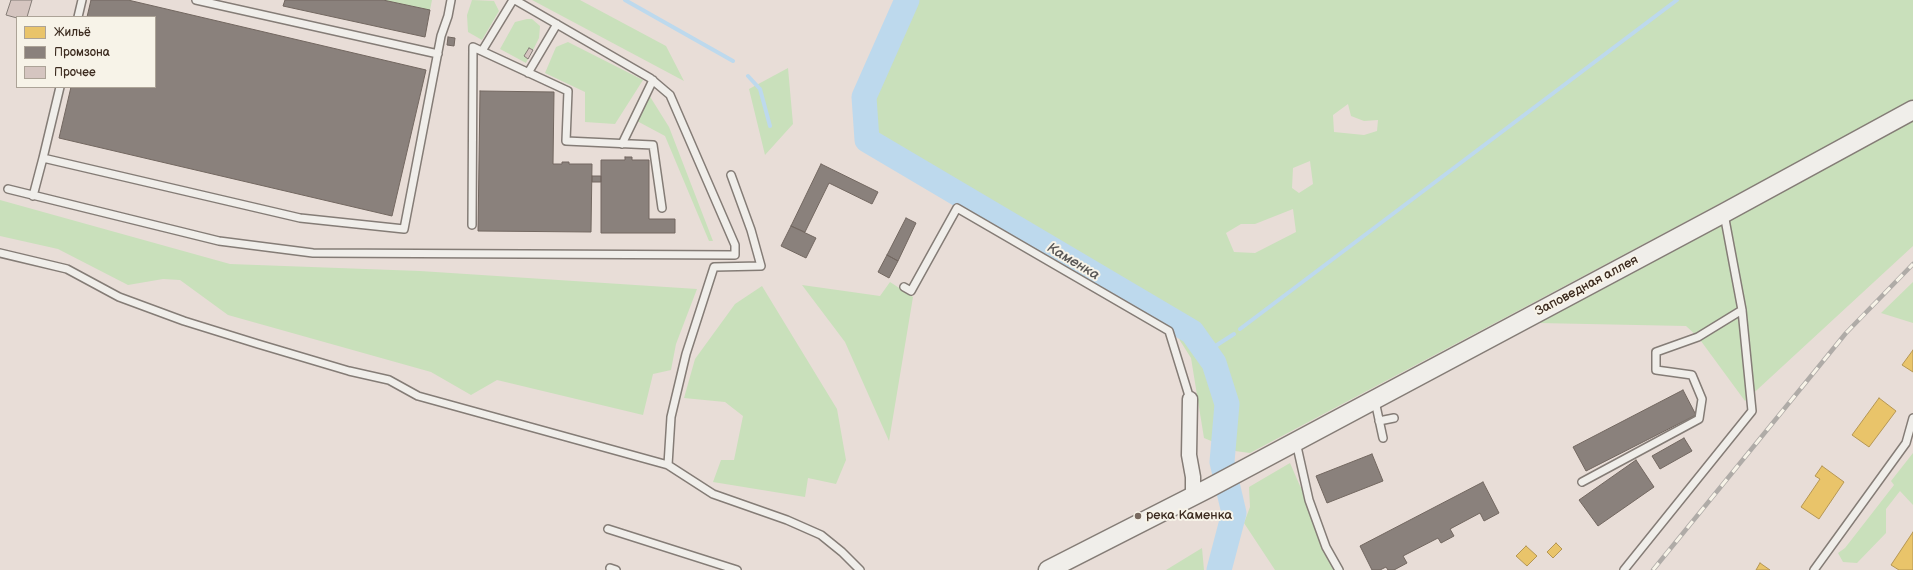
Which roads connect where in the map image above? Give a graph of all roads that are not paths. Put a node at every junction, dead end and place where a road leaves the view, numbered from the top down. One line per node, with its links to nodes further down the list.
1 (82, 0): 5 (lane)
2 (196, 0): 8 (lane)
3 (451, 0): 8 (lane)
4 (514, 0): 6 (lane); 7 (lane)
5 (78, 16)
6 (557, 24): 9 (lane); 10 (lane)
7 (482, 51): 9 (lane); 20 (lane)
8 (438, 54): 14 (lane)
9 (528, 73): 13 (lane)
10 (653, 80): 13 (lane); 17 (lane)
11 (60, 88): 14 (lane)
12 (1913, 110): 19 (street, Заповедная аллея)
13 (622, 144): 18 (lane)
14 (43, 158): 17 (lane)
15 (731, 175): 31 (lane)
16 (8, 189): 17 (lane)
17 (33, 196)
18 (662, 208)
19 (1724, 213): 23 (lane); 25 (street, Заповедная аллея)
20 (472, 225)
21 (0, 253): 31 (lane)
22 (904, 287): 24 (lane)
23 (1742, 310): 32 (lane); 39 (lane)
24 (1190, 399): 33 (street)
25 (1374, 399): 28 (lane); 30 (street, Заповедная аллея)
26 (1394, 418): 28 (lane)
27 (1913, 418): 40 (lane)
28 (1379, 421): 29 (lane)
29 (1383, 438)
30 (1296, 442): 33 (street, Заповедная аллея); 38 (lane)
31 (668, 465): 36 (lane)
32 (1582, 482)
33 (1193, 497): 37 (street)
34 (608, 529): 35 (lane)
35 (737, 570)
36 (860, 570)
37 (1048, 570)
38 (1339, 570)
39 (1624, 570)
40 (1815, 570)

